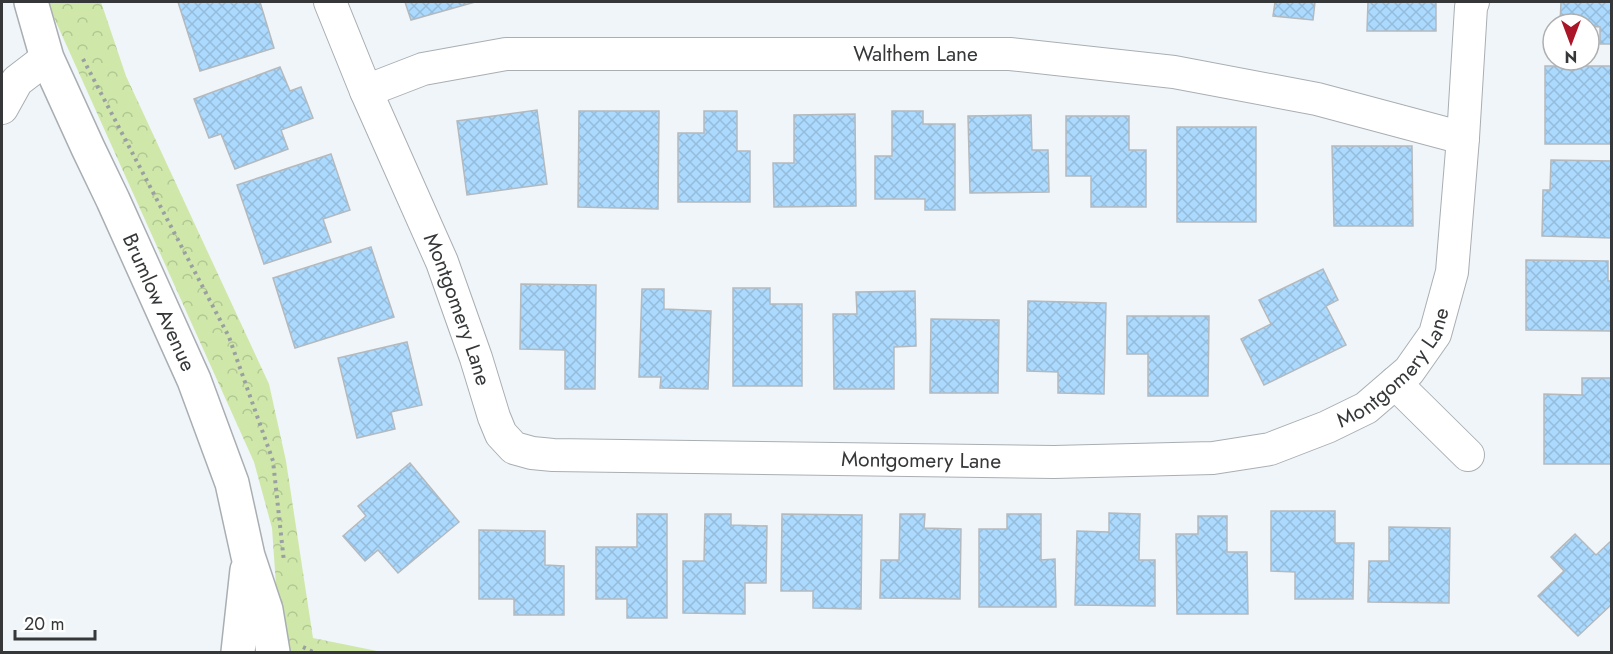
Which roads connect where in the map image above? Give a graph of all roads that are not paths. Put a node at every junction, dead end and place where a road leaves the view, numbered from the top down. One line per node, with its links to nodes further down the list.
1 (31, 2): 4 (main road, Brumlow Avenue)
2 (330, 2): 5 (street, Montgomery Lane)
3 (1473, 2): 7 (street, Montgomery Lane)
4 (47, 58): 6 (street); 10 (main road, Brumlow Avenue)
5 (366, 91): 7 (street, Walthem Lane); 8 (street, Montgomery Lane)
6 (2, 108)
7 (1463, 138): 8 (street, Montgomery Lane)
8 (1395, 383): 9 (street)
9 (1468, 455)
10 (248, 556): 11 (main road, Brumlow Avenue); 12 (main road, Brumlow Avenue)
11 (238, 652)
12 (273, 652)

